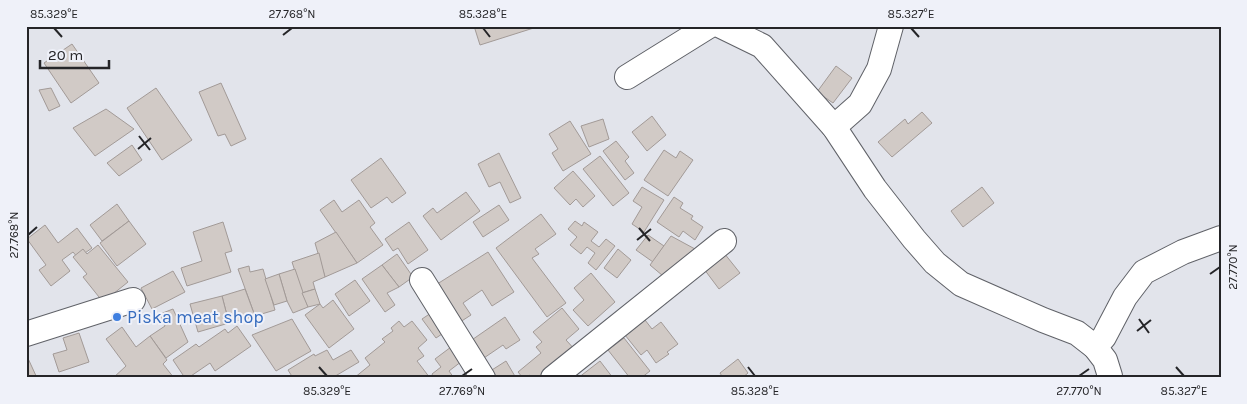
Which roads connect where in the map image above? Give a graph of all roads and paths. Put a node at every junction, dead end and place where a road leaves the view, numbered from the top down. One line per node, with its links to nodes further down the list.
1 (709, 26): 4 (street)
2 (721, 26): 5 (street)
3 (891, 26): 5 (street)
4 (627, 77)
5 (834, 127): 11 (street)
6 (1221, 238): 11 (street)
7 (724, 241): 14 (street)
8 (422, 280): 13 (street)
9 (133, 300): 10 (street)
10 (26, 334)
11 (1095, 346): 12 (street)
12 (1111, 377)
13 (483, 378)
14 (553, 378)

